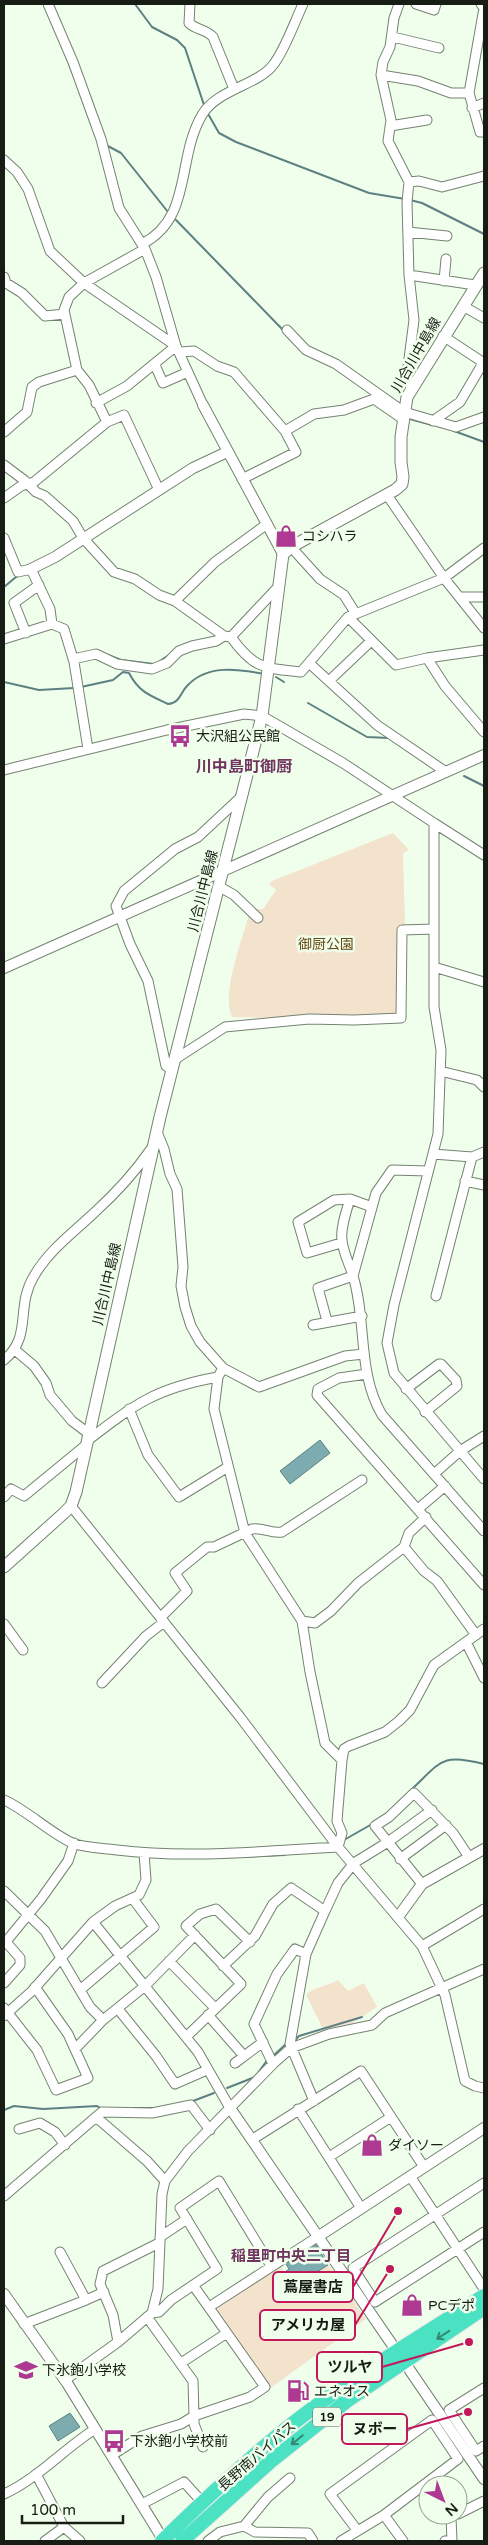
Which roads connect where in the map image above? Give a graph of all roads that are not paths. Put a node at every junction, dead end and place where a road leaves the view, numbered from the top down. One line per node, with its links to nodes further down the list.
1 (48, 4): 24 (street)
2 (190, 4): 12 (street)
3 (303, 4): 12 (street)
4 (399, 4): 8 (street)
5 (416, 4): 6 (street)
6 (436, 4)
7 (481, 4): 10 (street)
8 (393, 37): 9 (street); 11 (street)
9 (439, 48)
10 (480, 53): 13 (street)
11 (381, 75): 13 (street); 17 (street)
12 (234, 89): 24 (street)
13 (469, 93): 15 (street)
14 (484, 103): 15 (street)
15 (472, 108): 18 (street)
16 (427, 120): 17 (street)
17 (390, 126): 21 (street)
18 (484, 132)
19 (4, 160): 30 (street)
20 (484, 176): 21 (street)
21 (410, 182): 22 (street)
22 (408, 232): 23 (street); 26 (street)
23 (447, 236)
24 (143, 247): 30 (street); 36 (street)
25 (446, 258): 29 (street)
26 (409, 275): 29 (street); 41 (street)
27 (4, 277): 32 (street)
28 (481, 278): 29 (street); 31 (main road, 川合川中島線)
29 (444, 281)
30 (84, 283): 32 (street); 36 (street)
31 (463, 306): 33 (street); 35 (main road, 川合川中島線)
32 (65, 314): 39 (street)
33 (484, 318)
34 (287, 330): 44 (street)
35 (443, 336): 37 (street); 41 (main road, 川合川中島線)
36 (178, 349): 38 (street); 40 (street); 48 (street)
37 (484, 363): 47 (street)
38 (154, 365): 40 (street); 42 (street)
39 (77, 370): 42 (street); 49 (street)
40 (188, 372): 43 (street)
41 (411, 388): 44 (main road, 川合川中島線)
42 (96, 403): 46 (street)
43 (203, 405): 50 (street)
44 (403, 415): 47 (street); 48 (street); 55 (main road, 川合川中島線)
45 (484, 417): 47 (street)
46 (107, 422): 53 (street); 54 (street)
47 (433, 422)
48 (285, 431): 52 (street)
49 (4, 432)
50 (228, 452): 52 (street); 54 (street)
51 (4, 465): 53 (street)
52 (242, 479): 57 (street)
53 (28, 484): 56 (street); 59 (street)
54 (159, 490): 59 (street)
55 (387, 495): 61 (main road, 川合川中島線); 64 (street)
56 (4, 498)
57 (267, 524): 61 (street); 69 (street)
58 (4, 538): 62 (street)
59 (83, 538): 63 (street); 69 (street)
60 (484, 548): 64 (street)
61 (287, 551): 66 (main road, 川合川中島線); 70 (street)
62 (8, 562): 63 (street)
63 (31, 569): 65 (street)
64 (444, 578): 67 (street); 70 (street)
65 (39, 584): 71 (street); 73 (street)
66 (278, 587): 74 (street); 81 (main road, 川合川中島線)
67 (461, 597): 68 (street); 72 (street)
68 (484, 597)
69 (175, 601): 74 (street)
70 (352, 616): 76 (street); 80 (street)
71 (52, 624): 73 (street); 79 (street)
72 (484, 628)
73 (26, 633): 75 (street)
74 (227, 637): 79 (street); 81 (street)
75 (4, 639)
76 (370, 642): 78 (street); 82 (street)
77 (484, 650): 78 (street)
78 (427, 658): 84 (street)
79 (73, 659): 85 (street)
80 (309, 663): 81 (street); 82 (street)
81 (270, 668): 83 (main road, 川合川中島線)
82 (330, 680): 88 (street)
83 (262, 716): 85 (street); 89 (main road, 川合川中島線); 90 (street)
84 (484, 732)
85 (88, 749): 87 (street)
86 (484, 755): 88 (street)
87 (4, 770)
88 (446, 772): 90 (street)
89 (242, 796): 93 (main road, 川合川中島線); 95 (street)
90 (391, 796): 91 (street); 93 (street)
91 (434, 823): 92 (street); 97 (street)
92 (484, 855)
93 (224, 871): 94 (main road, 川合川中島線); 95 (street)
94 (220, 887): 96 (street); 101 (main road, 川合川中島線)
95 (120, 917): 99 (street); 101 (street)
96 (258, 918)
97 (434, 929): 98 (street); 101 (street)
98 (434, 967): 100 (street); 102 (street)
99 (4, 968)
100 (484, 982)
101 (173, 1065): 104 (main road, 川合川中島線)
102 (440, 1071): 103 (street); 107 (street)
103 (484, 1087)
104 (157, 1132): 105 (main road, 川合川中島線); 123 (street)
105 (154, 1144): 120 (street); 130 (main road, 川合川中島線)
106 (484, 1152): 108 (street)
107 (433, 1154): 108 (street); 109 (street)
108 (472, 1157): 110 (street)
109 (428, 1171): 113 (street); 126 (street)
110 (465, 1181): 111 (street); 116 (street)
111 (484, 1185)
112 (350, 1199): 113 (street); 114 (street); 114 (street)
113 (372, 1207): 115 (street)
114 (340, 1243): 115 (street)
115 (354, 1276): 117 (street); 118 (street)
116 (436, 1296)
117 (362, 1316): 118 (street); 121 (street)
118 (327, 1321): 119 (street)
119 (313, 1325)
120 (15, 1350): 122 (street); 130 (street)
121 (364, 1354): 123 (street); 124 (street)
122 (4, 1360)
123 (223, 1368): 125 (street)
124 (367, 1374): 133 (street); 139 (street)
125 (218, 1377): 127 (street); 132 (street)
126 (406, 1389): 128 (street); 128 (street)
127 (129, 1409): 130 (street); 132 (street)
128 (424, 1412): 131 (street)
129 (484, 1436): 131 (street)
130 (87, 1440): 137 (street); 138 (main road, 川合川中島線)
131 (460, 1451): 133 (street); 134 (street)
132 (228, 1467): 142 (street)
133 (434, 1474): 136 (street)
134 (484, 1479)
135 (362, 1480): 142 (street)
136 (444, 1486): 139 (street); 141 (street)
137 (4, 1497)
138 (71, 1506): 144 (main road); 146 (street)
139 (418, 1509): 140 (street)
140 (426, 1517): 143 (street); 145 (street)
141 (484, 1531)
142 (245, 1533): 146 (street); 147 (street)
143 (404, 1547): 147 (street); 150 (street)
144 (4, 1567)
145 (484, 1585)
146 (162, 1620): 154 (street); 161 (street)
147 (302, 1621): 155 (street)
148 (4, 1624): 152 (street)
149 (484, 1629): 150 (street)
150 (476, 1635): 151 (street)
151 (466, 1642): 153 (street); 155 (street)
152 (23, 1650)
153 (484, 1678)
154 (102, 1683)
155 (342, 1760): 161 (street)
156 (4, 1800): 160 (street)
157 (432, 1810): 158 (street); 159 (street); 159 (street)
158 (446, 1825): 164 (street); 165 (street)
159 (388, 1842): 165 (street); 166 (street)
160 (73, 1846): 163 (street); 172 (street)
161 (338, 1847): 163 (street); 166 (street)
162 (484, 1849): 164 (street)
163 (144, 1853): 169 (street)
164 (469, 1857): 167 (street)
165 (400, 1859): 167 (street)
166 (354, 1864): 171 (street); 173 (street)
167 (422, 1884): 173 (street)
168 (4, 1891): 172 (street)
169 (133, 1899): 174 (street); 181 (street)
170 (484, 1909): 178 (street)
171 (325, 1911): 176 (street); 179 (street)
172 (28, 1913): 177 (street); 180 (street)
173 (398, 1917): 178 (street)
174 (92, 1922): 180 (street); 181 (street)
175 (195, 1936): 176 (street); 182 (street); 183 (street)
176 (250, 1942): 183 (street)
177 (5, 1943): 185 (street)
178 (422, 1946): 188 (street)
179 (306, 1954): 195 (street); 197 (street)
180 (61, 1956): 187 (street); 189 (street)
181 (121, 1956): 186 (street); 189 (street)
182 (169, 1961): 186 (street); 191 (street)
183 (224, 1966): 191 (street)
184 (484, 1969): 188 (street)
185 (4, 1983)
186 (145, 1986): 190 (street); 194 (street)
187 (35, 1987): 192 (street); 196 (street)
188 (441, 1987): 197 (street); 202 (street)
189 (80, 1990): 193 (street)
190 (118, 2009): 193 (street); 201 (street)
191 (212, 2011): 194 (street); 198 (street)
192 (5, 2012): 196 (street)
193 (103, 2020): 196 (street)
194 (186, 2037): 201 (street)
195 (263, 2042): 198 (street); 200 (street)
196 (76, 2048)
197 (292, 2048): 200 (street); 203 (street)
198 (244, 2056): 199 (street)
199 (235, 2063)
200 (273, 2064): 204 (street)
201 (207, 2070): 204 (street)
202 (484, 2088)
203 (314, 2101): 205 (street); 207 (street)
204 (230, 2108): 210 (street); 211 (street)
205 (298, 2109): 211 (street); 213 (street)
206 (96, 2117): 210 (street); 212 (street); 216 (street)
207 (391, 2117): 213 (street); 214 (street)
208 (484, 2128): 214 (street)
209 (19, 2129): 212 (street)
210 (210, 2130): 216 (street)
211 (253, 2139): 223 (street)
212 (66, 2145): 218 (street)
213 (328, 2157): 219 (street)
214 (424, 2167): 215 (street)
215 (410, 2176): 219 (street); 220 (street)
216 (165, 2181): 224 (street)
217 (484, 2183): 220 (street)
218 (4, 2196)
219 (361, 2208): 223 (street)
220 (435, 2214): 225 (street); 225 (street)
221 (187, 2219): 224 (street); 227 (street); 228 (street)
222 (484, 2232): 225 (street)
223 (319, 2236): 227 (street); 240 (street)
224 (160, 2240): 230 (street); 236 (street)
225 (458, 2248): 229 (street)
226 (60, 2252): 233 (street)
227 (271, 2266): 234 (street)
228 (193, 2285): 234 (street); 236 (street)
229 (484, 2289)
230 (104, 2292): 233 (street); 239 (street)
231 (4, 2294): 237 (street)
232 (484, 2296): 257 (highway, 長野南バイパス / 19)
233 (86, 2300): 237 (street)
234 (209, 2307): 238 (street)
235 (484, 2308): 268 (highway, 長野南バイパス / 19, one-way to 268)
236 (149, 2315): 239 (street); 241 (street)
237 (24, 2324): 243 (street)
238 (227, 2333): 241 (street); 245 (street)
239 (118, 2342): 243 (street)
240 (391, 2343)
241 (181, 2363): 245 (street)
242 (408, 2369): 253 (street)
243 (65, 2380): 246 (street)
244 (484, 2388): 247 (street)
245 (194, 2416): 248 (street); 249 (street)
246 (95, 2429): 249 (street); 250 (street)
247 (484, 2446)
248 (203, 2448)
249 (112, 2455): 258 (street)
250 (36, 2474): 255 (street); 263 (street)
251 (439, 2475): 264 (street)
252 (290, 2478): 262 (street)
253 (484, 2479)
254 (418, 2492): 260 (street)
255 (4, 2494)
256 (484, 2501): 259 (street)
257 (203, 2503): 258 (street); 267 (highway, 長野南バイパス / 19)
258 (142, 2504): 267 (street)
259 (468, 2509)
260 (384, 2515): 264 (street); 272 (street)
261 (453, 2525): 273 (street)
262 (244, 2526): 269 (street); 270 (street)
263 (64, 2527): 265 (street); 266 (street)
264 (357, 2530): 271 (street)
265 (45, 2541)
266 (80, 2541)
267 (163, 2541)
268 (182, 2541)
269 (208, 2541)
270 (313, 2541)
271 (341, 2541)
272 (403, 2541)
273 (445, 2541)

